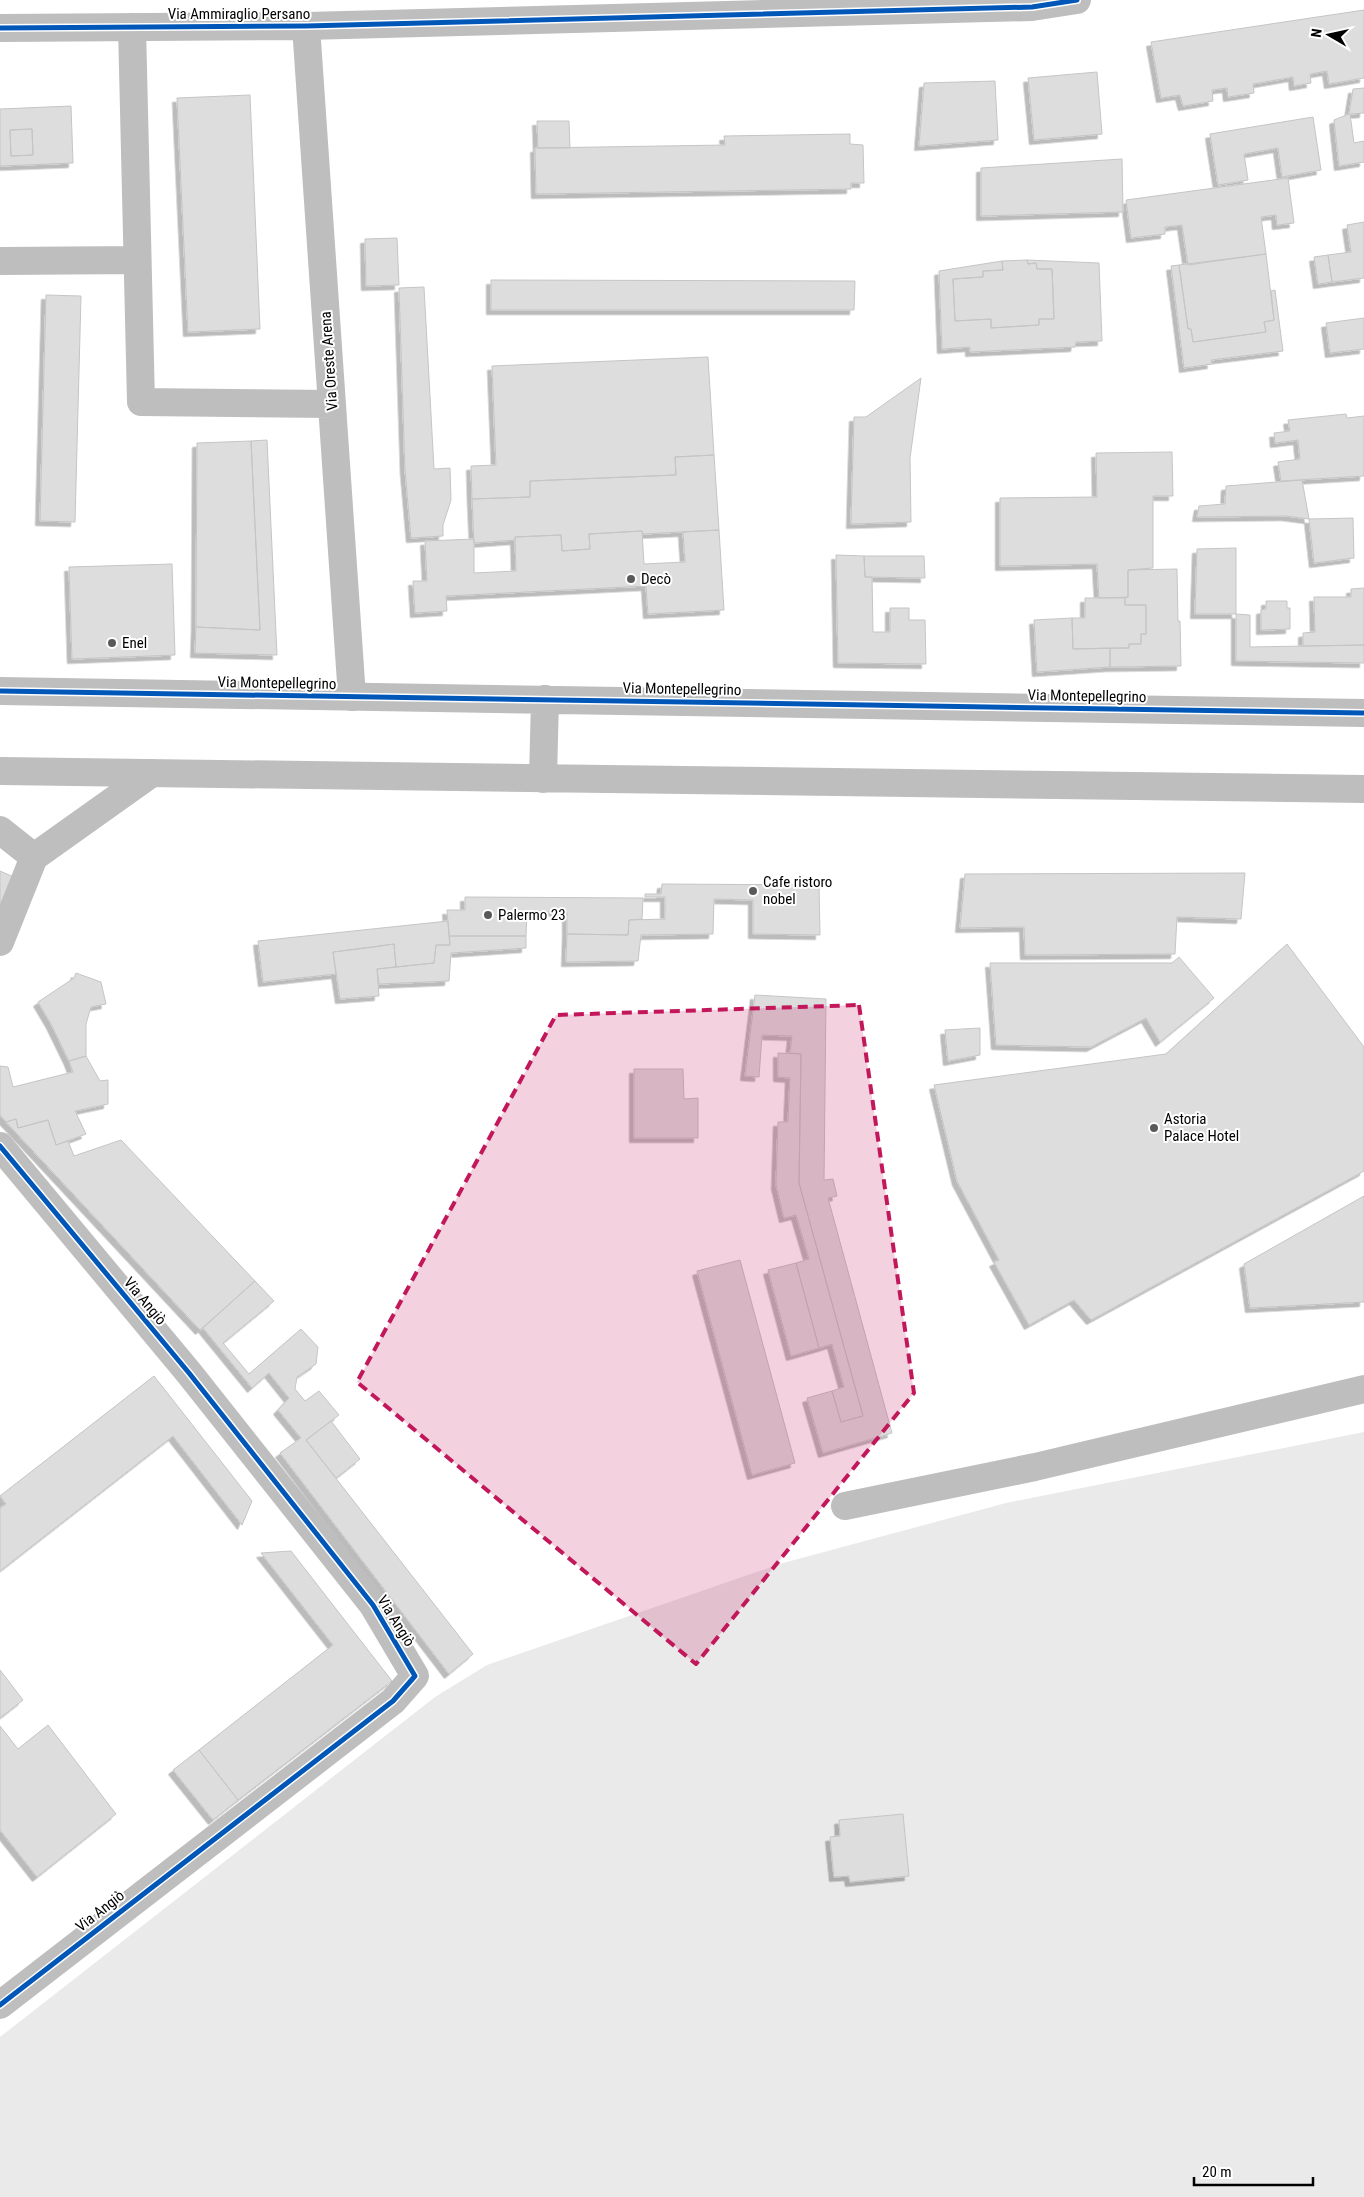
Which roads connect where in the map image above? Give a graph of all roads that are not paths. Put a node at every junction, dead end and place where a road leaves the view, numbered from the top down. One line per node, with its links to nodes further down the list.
1 (1077, 0): 2 (street, Via Ammiraglio Persano)
2 (306, 26): 3 (street, Via Ammiraglio Persano); 7 (street, Via Oreste Arena)
3 (132, 27): 4 (street, Via Ammiraglio Persano); 5 (street)
4 (0, 28)
5 (137, 260): 6 (street); 7 (street)
6 (0, 262)
7 (332, 404): 9 (street, Via Oreste Arena)
8 (0, 692): 9 (street, Via Montepellegrino)
9 (352, 696): 10 (street, Via Montepellegrino)
10 (545, 699): 11 (street, Via Montepellegrino); 14 (street)
11 (1364, 714)
12 (0, 772): 13 (street)
13 (152, 773): 14 (street); 17 (street)
14 (543, 779): 15 (street)
15 (1364, 789)
16 (0, 830): 17 (street)
17 (34, 857): 18 (street)
18 (0, 942)
19 (0, 1146): 22 (street, Via Angiò)
20 (1364, 1389): 21 (street)
21 (845, 1506)
22 (0, 2005)

